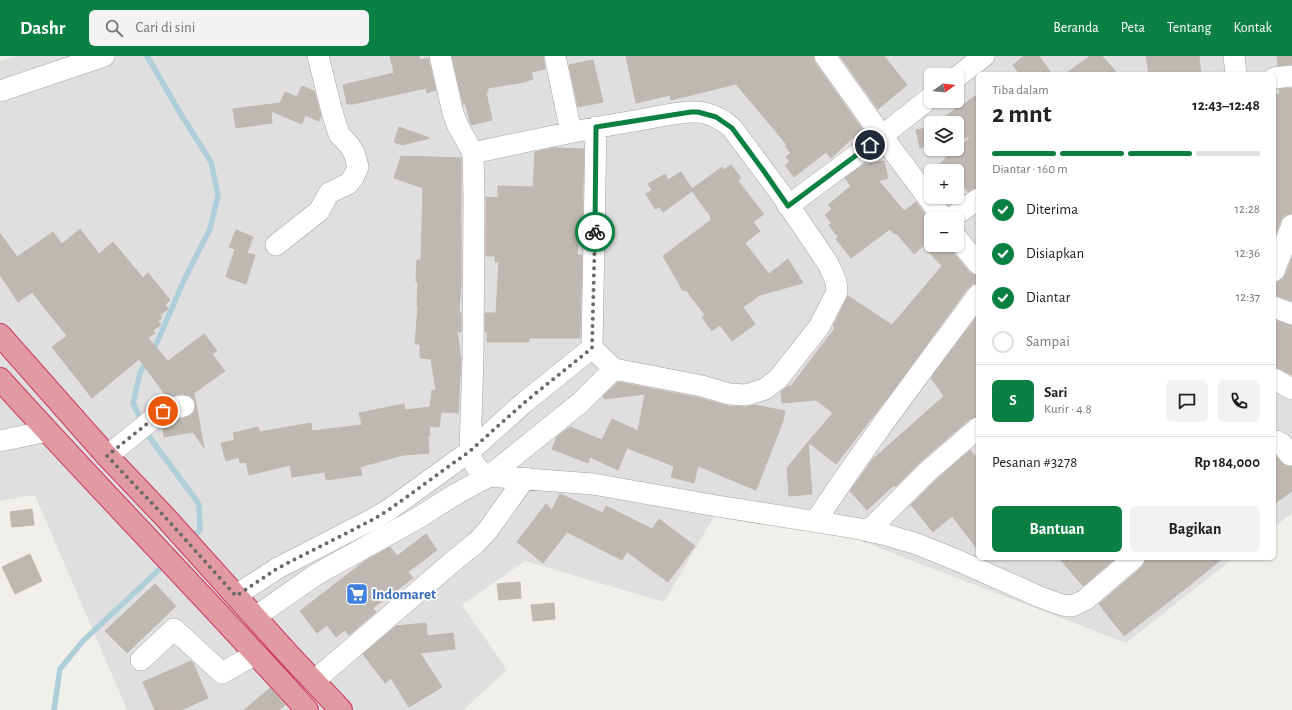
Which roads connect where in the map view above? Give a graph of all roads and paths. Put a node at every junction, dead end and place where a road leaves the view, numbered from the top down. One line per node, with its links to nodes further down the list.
1 (104, 56): 12 (street)
2 (318, 56): 23 (street)
3 (440, 56): 17 (street)
4 (555, 56): 15 (street)
5 (825, 56): 16 (street)
6 (984, 56): 8 (street)
7 (1234, 56): 9 (street)
8 (964, 72)
9 (1236, 72)
10 (1292, 76): 11 (street)
11 (1276, 78)
12 (0, 91)
13 (924, 103): 16 (street)
14 (596, 127): 15 (street); 19 (street); 31 (street)
15 (571, 132): 17 (street)
16 (882, 136): 19 (street); 20 (street)
17 (473, 154): 41 (street)
18 (976, 200): 21 (street)
19 (788, 206): 32 (street)
20 (939, 212)
21 (960, 212)
22 (1292, 225): 26 (street)
23 (276, 245)
24 (964, 247): 25 (street)
25 (976, 262)
26 (1276, 266)
27 (976, 299): 46 (street)
28 (1276, 308): 29 (street)
29 (1292, 314)
30 (0, 334): 43 (highway)
31 (592, 348): 32 (street); 41 (street)
32 (614, 370): 44 (street)
33 (0, 379): 38 (highway)
34 (1276, 380): 35 (street)
35 (1292, 389)
36 (184, 406): 43 (street)
37 (976, 430): 47 (street)
38 (47, 431): 39 (street); 52 (highway)
39 (0, 441)
40 (1276, 441): 42 (street)
41 (470, 451): 44 (street); 50 (street)
42 (1290, 455)
43 (107, 456): 50 (highway)
44 (489, 476): 45 (street); 51 (street)
45 (525, 478): 46 (street); 54 (street)
46 (815, 522): 47 (street)
47 (868, 531): 49 (street)
48 (1132, 560): 49 (street)
49 (984, 564)
50 (231, 590): 51 (highway)
51 (256, 618): 54 (highway)
52 (256, 654): 53 (street); 55 (highway)
53 (141, 660)
54 (314, 681): 56 (highway)
55 (307, 710)
56 (341, 710)

